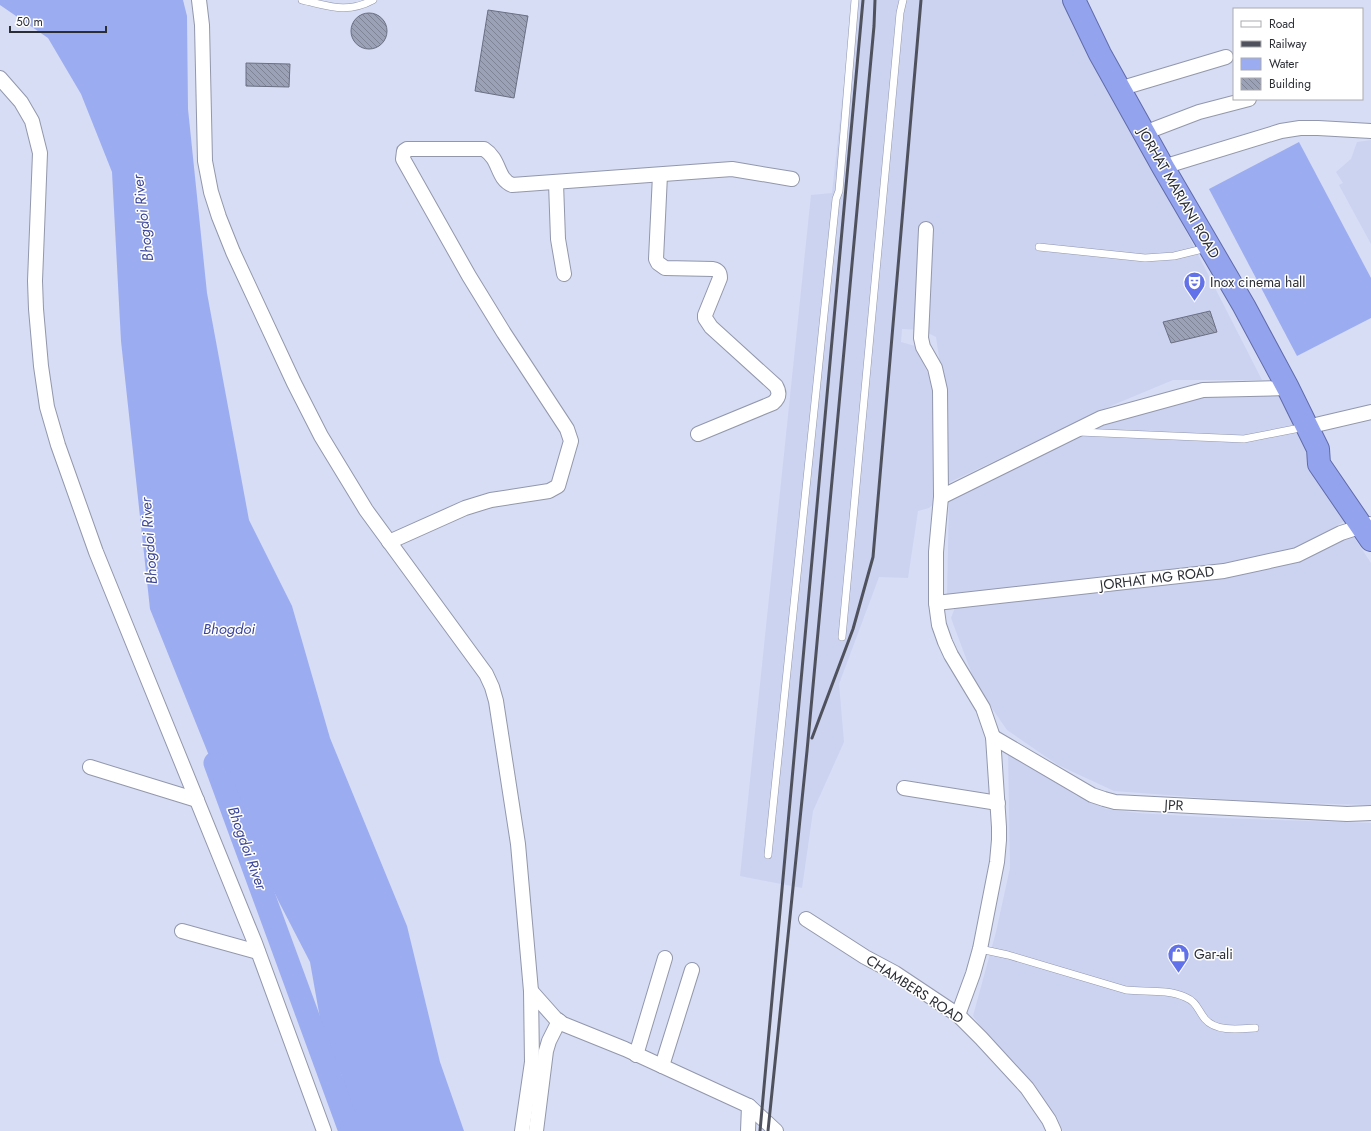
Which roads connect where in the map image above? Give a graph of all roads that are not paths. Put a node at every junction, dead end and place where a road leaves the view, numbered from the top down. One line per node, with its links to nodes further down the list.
1 (199, 0): 28 (street)
2 (302, 0): 3 (lane)
3 (373, 0)
4 (856, 0): 37 (lane)
5 (903, 0): 30 (lane)
6 (1074, 0): 9 (highway, JORHAT MARIANI ROAD)
7 (1226, 58): 9 (street)
8 (0, 78): 34 (street)
9 (1119, 89): 12 (highway, JORHAT MARIANI ROAD)
10 (1245, 100): 12 (street)
11 (1371, 131): 13 (street)
12 (1144, 133): 13 (highway, JORHAT MARIANI ROAD)
13 (1163, 167): 19 (highway, JORHAT MARIANI ROAD)
14 (660, 175): 15 (street); 16 (street); 25 (street)
15 (792, 179)
16 (556, 183): 20 (street); 28 (street)
17 (926, 229): 26 (street)
18 (1039, 247): 19 (lane)
19 (1210, 247): 21 (highway, JORHAT MARIANI ROAD)
20 (564, 274)
21 (1288, 388): 23 (highway, JORHAT MARIANI ROAD); 24 (street)
22 (1371, 412): 23 (street)
23 (1307, 427): 24 (lane); 27 (highway, JORHAT MARIANI ROAD)
24 (1072, 432): 26 (street)
25 (698, 434)
26 (940, 497): 29 (street)
27 (1369, 528): 29 (street, JORHAT MG ROAD)
28 (389, 542): 44 (street)
29 (936, 603): 31 (street)
30 (842, 637)
31 (993, 737): 35 (street); 36 (street, JPR)
32 (90, 767): 34 (street)
33 (904, 788): 35 (street)
34 (197, 800): 41 (street)
35 (998, 803): 40 (street)
36 (1371, 814)
37 (768, 855)
38 (806, 919): 45 (street, CHAMBERS ROAD)
39 (182, 931): 41 (street)
40 (980, 949): 45 (street); 47 (lane)
41 (258, 952): 51 (street)
42 (665, 958): 48 (street)
43 (692, 970): 49 (street)
44 (531, 992): 46 (street); 52 (street)
45 (958, 1015): 56 (street, CHAMBERS ROAD)
46 (558, 1021): 48 (street); 53 (street)
47 (1255, 1028)
48 (636, 1054): 49 (street)
49 (662, 1066): 50 (street)
50 (749, 1106): 54 (street); 55 (street)
51 (324, 1131)
52 (522, 1131)
53 (536, 1131)
54 (748, 1131)
55 (776, 1131)
56 (1054, 1131)

